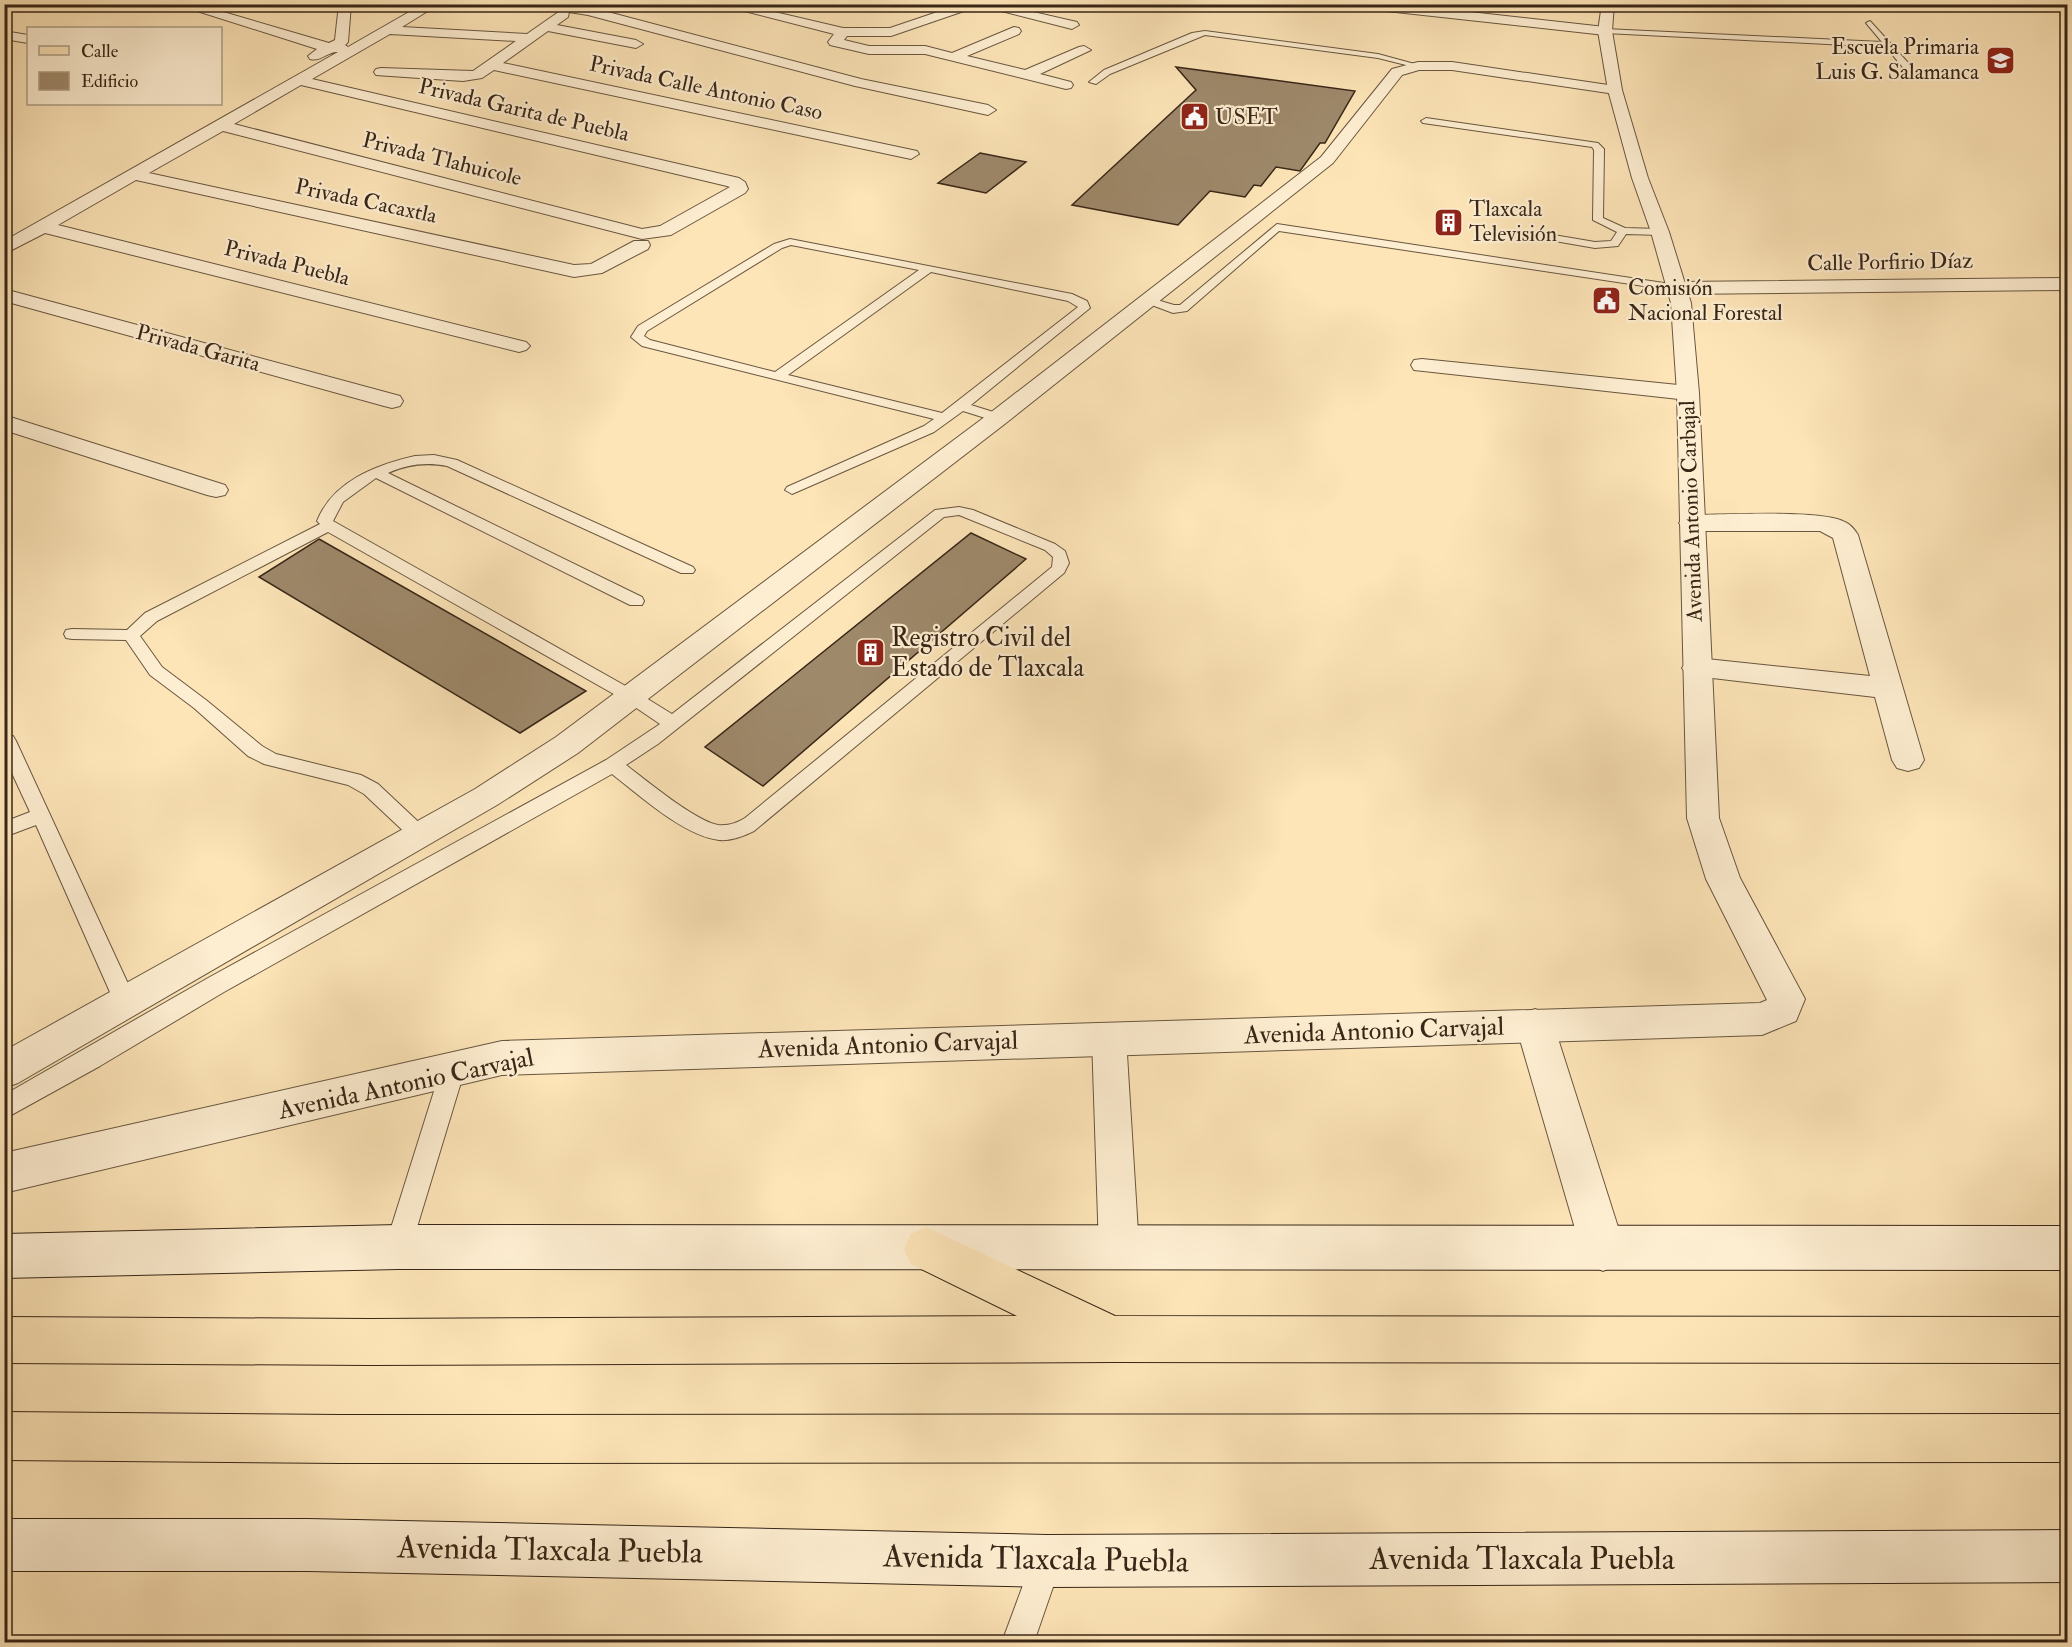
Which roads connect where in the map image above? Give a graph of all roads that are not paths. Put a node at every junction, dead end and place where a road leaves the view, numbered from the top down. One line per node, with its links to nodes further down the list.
1 (182, 4): 23 (street)
2 (345, 4): 23 (street)
3 (433, 4): 14 (street)
4 (723, 4): 16 (street)
5 (980, 4): 12 (street)
6 (1359, 4): 10 (street)
7 (1446, 4): 10 (street)
8 (572, 6): 13 (street); 37 (street)
9 (960, 8): 16 (street)
10 (1606, 19): 21 (lane); 39 (street, Avenida Antonio Carbajal)
11 (1870, 23): 21 (lane)
12 (1072, 25)
13 (547, 27): 19 (street); 22 (street)
14 (385, 30): 19 (street); 24 (street)
15 (1014, 31): 26 (street)
16 (843, 32): 26 (street)
17 (4, 35): 20 (street)
18 (1235, 35): 27 (lane); 29 (lane); 36 (lane)
19 (530, 38): 31 (street)
20 (27, 39)
21 (1889, 45): 32 (lane)
22 (650, 47)
23 (329, 48): 24 (street); 44 (street)
24 (350, 50): 35 (street)
25 (1084, 50): 34 (street)
26 (954, 57): 34 (street)
27 (1340, 61)
28 (731, 63): 37 (street)
29 (1404, 63): 30 (lane); 39 (street); 56 (street)
30 (1367, 64)
31 (491, 65): 33 (street); 43 (street, Privada Calle Antonio Caso)
32 (1908, 68)
33 (381, 72)
34 (1026, 75): 38 (street)
35 (297, 80): 42 (street); 50 (street, Privada Garita de Puebla)
36 (1094, 82)
37 (860, 84): 40 (street)
38 (1066, 85)
39 (1615, 90): 48 (street, Avenida Antonio Carbajal)
40 (988, 110)
41 (1426, 121): 47 (lane)
42 (219, 125): 45 (street); 50 (street, Privada Tlahuicole)
43 (911, 154)
44 (108, 171)
45 (134, 174): 46 (street); 50 (street, Privada Cacaxtla)
46 (43, 226): 51 (street); 57 (street, Privada Puebla)
47 (1623, 231): 48 (lane); 49 (lane)
48 (1660, 232): 54 (street, Avenida Antonio Carbajal)
49 (1530, 234)
50 (647, 239)
51 (4, 249)
52 (928, 269): 59 (lane); 59 (lane); 62 (lane)
53 (2067, 284): 54 (street, Calle Porfirio Díaz)
54 (1677, 288): 56 (lane); 60 (street, Avenida Antonio Carbajal)
55 (4, 295): 61 (street, Privada Garita)
56 (1147, 302): 64 (street)
57 (519, 346)
58 (1422, 364): 60 (street)
59 (779, 375): 63 (lane)
60 (1688, 393): 69 (street, Avenida Antonio Carbajal)
61 (392, 401)
62 (961, 406): 63 (lane); 64 (lane)
63 (945, 418): 68 (lane)
64 (998, 418): 77 (street)
65 (4, 422): 67 (street)
66 (377, 473): 70 (lane); 71 (lane); 72 (lane)
67 (216, 490)
68 (792, 490)
69 (1692, 523): 75 (street, Avenida Antonio Carbajal); 76 (street)
70 (328, 526): 74 (lane); 77 (lane)
71 (687, 570)
72 (636, 601)
73 (72, 634): 74 (lane)
74 (131, 635): 84 (lane)
75 (1697, 668): 76 (street); 86 (street, Avenida Antonio Carbajal)
76 (1888, 688): 80 (street)
77 (632, 697): 78 (lane); 84 (street)
78 (672, 723): 81 (lane); 81 (lane)
79 (7, 741): 82 (lane)
80 (1908, 760)
81 (613, 765): 91 (lane)
82 (39, 816): 83 (lane); 85 (lane)
83 (4, 830)
84 (420, 835): 85 (street)
85 (125, 1001): 90 (street)
86 (1783, 1010): 87 (street, Avenida Antonio Carvajal)
87 (1535, 1026): 88 (street, Avenida Antonio Carvajal); 96 (street)
88 (1109, 1038): 89 (street, Avenida Antonio Carvajal); 97 (street)
89 (453, 1069): 92 (street, Avenida Antonio Carvajal); 93 (lane)
90 (4, 1071)
91 (4, 1108)
92 (4, 1173)
93 (398, 1247): 95 (street); 98 (street)
94 (2067, 1248): 96 (street)
95 (926, 1249): 97 (street); 99 (main road)
96 (1603, 1249): 97 (street)
97 (1119, 1250)
98 (4, 1256)
99 (1114, 1339): 100 (main road); 101 (main road)
100 (4, 1340)
101 (2067, 1340)
102 (4, 1436): 103 (main road)
103 (2067, 1438)
104 (4, 1545): 106 (street, Avenida Tlaxcala Puebla)
105 (2067, 1556): 106 (street, Avenida Tlaxcala Puebla)
106 (1047, 1562): 107 (lane)
107 (1018, 1642)

